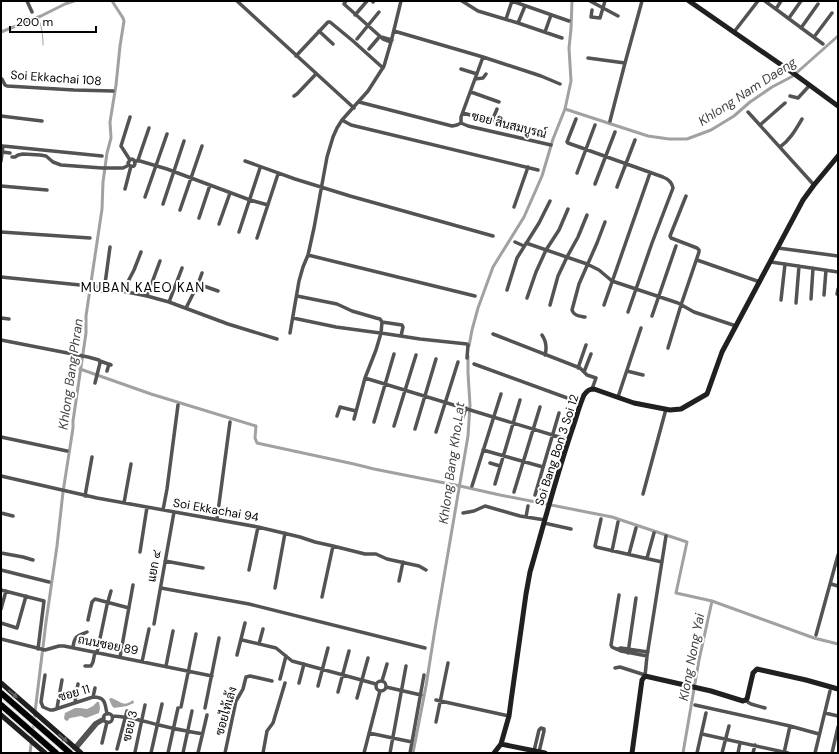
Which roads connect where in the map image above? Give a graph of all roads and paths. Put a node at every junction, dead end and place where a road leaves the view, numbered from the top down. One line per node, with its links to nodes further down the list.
1 (27, 1): 21 (street)
2 (237, 1): 45 (street)
3 (367, 1): 25 (street)
4 (401, 1): 34 (street)
5 (462, 1): 28 (street)
6 (512, 1): 17 (street); 28 (street)
7 (590, 1): 18 (street)
8 (605, 1): 18 (street)
9 (642, 1): 48 (street)
10 (689, 1): 36 (street)
11 (758, 1): 36 (street)
12 (765, 1): 19 (street)
13 (781, 1): 19 (street)
14 (801, 1): 27 (street)
15 (344, 2): 25 (street)
16 (818, 4): 32 (street)
17 (525, 6): 24 (street); 30 (street)
18 (603, 7): 20 (street); 26 (street)
19 (776, 9): 27 (street)
20 (592, 10)
21 (32, 12)
22 (379, 12): 31 (street)
23 (832, 13): 38 (street)
24 (551, 14): 29 (street); 35 (street)
25 (355, 15): 31 (street)
26 (618, 16)
27 (789, 18): 32 (street)
28 (506, 19): 30 (street)
29 (569, 21)
30 (518, 23): 35 (street)
31 (368, 26): 37 (street); 40 (street)
32 (801, 28): 38 (street)
33 (319, 31): 42 (street); 45 (street); 49 (street)
34 (394, 31): 41 (street); 46 (street)
35 (545, 32): 39 (street)
36 (734, 32): 57 (street)
37 (380, 37): 41 (street); 44 (street)
38 (814, 37): 43 (street)
39 (562, 38)
40 (357, 39)
41 (392, 41): 49 (street)
42 (333, 44)
43 (823, 44)
44 (369, 50)
45 (296, 56): 51 (street)
46 (483, 57): 52 (street, ซอย สินสมบูรณ์); 56 (street)
47 (588, 58): 48 (street)
48 (625, 63): 76 (street)
49 (383, 68): 62 (street)
50 (461, 69): 52 (street)
51 (316, 74): 60 (street); 66 (street)
52 (477, 74): 55 (street, ซอย สินสมบูรณ์)
53 (486, 74): 55 (street)
54 (1, 79): 58 (street, Soi Ekkachai 108)
55 (475, 79): 59 (street, ซอย สินสมบูรณ์)
56 (560, 84)
57 (810, 85): 61 (street); 65 (street)
58 (113, 91)
59 (470, 92): 63 (street); 69 (street, ซอย สินสมบูรณ์)
60 (294, 96)
61 (790, 96)
62 (359, 102): 66 (street); 77 (street)
63 (499, 102)
64 (785, 103): 79 (street)
65 (838, 106)
66 (354, 108): 74 (street)
67 (497, 109): 69 (street)
68 (748, 112): 79 (street)
69 (463, 113): 77 (street, ซอย สินสมบูรณ์)
70 (1, 116): 75 (street)
71 (130, 117): 95 (street)
72 (576, 119): 89 (street)
73 (802, 119): 88 (street)
74 (342, 120): 102 (street); 114 (street)
75 (42, 121)
76 (610, 121)
77 (461, 123): 85 (street, ซอย สินสมบูรณ์)
78 (595, 125): 89 (street)
79 (760, 126): 88 (street)
80 (148, 128): 96 (street)
81 (615, 132): 94 (street)
82 (166, 134): 101 (street)
83 (635, 140): 99 (street)
84 (184, 141): 105 (street)
85 (551, 145)
86 (2, 146): 90 (street); 92 (street)
87 (202, 146): 109 (street)
88 (780, 147): 112 (street)
89 (586, 149): 94 (street); 106 (street)
90 (2, 154): 91 (street); 91 (street); 98 (street)
91 (18, 155): 100 (street)
92 (102, 156)
93 (838, 156): 112 (street, Soi Bang Bon 3 Soi 12)
94 (605, 157): 99 (street); 110 (street)
95 (130, 160): 96 (street); 100 (street)
96 (136, 161): 100 (street); 101 (street)
97 (245, 161): 114 (street)
98 (1, 162)
99 (626, 164): 107 (street); 115 (street)
100 (130, 166): 116 (street)
101 (156, 166): 105 (street); 120 (street)
102 (528, 167): 104 (street); 125 (street)
103 (260, 168): 121 (street)
104 (538, 170)
105 (174, 172): 109 (street); 123 (street)
106 (577, 173)
107 (650, 173): 159 (street); 165 (street)
108 (278, 174): 124 (street)
109 (191, 178): 111 (street); 127 (street)
110 (595, 184)
111 (210, 185): 118 (street); 129 (street)
112 (814, 185): 141 (street, Soi Bang Bon 3 Soi 12)
113 (1, 186): 117 (street)
114 (321, 187): 134 (street); 144 (street)
115 (617, 187)
116 (125, 189)
117 (47, 190)
118 (230, 193): 121 (street); 131 (street)
119 (686, 196): 147 (street)
120 (146, 197)
121 (250, 200): 124 (street); 133 (street)
122 (550, 201): 138 (street)
123 (163, 204)
124 (268, 205): 136 (street)
125 (514, 206)
126 (568, 208): 142 (street)
127 (180, 210)
128 (587, 215): 146 (street)
129 (199, 218)
130 (605, 222): 150 (street)
131 (219, 224)
132 (1, 232): 135 (street)
133 (239, 232)
134 (493, 236)
135 (90, 238)
136 (257, 238)
137 (515, 242): 138 (street)
138 (525, 245): 142 (street); 168 (street)
139 (676, 246): 175 (street)
140 (110, 247): 161 (street)
141 (778, 248): 145 (street); 149 (street, Soi Bang Bon 3 Soi 12)
142 (546, 250): 146 (street); 176 (street)
143 (141, 252): 169 (street)
144 (308, 255): 173 (street); 174 (street)
145 (838, 256)
146 (567, 257): 150 (street); 181 (street)
147 (697, 260): 160 (street); 183 (street)
148 (160, 261): 172 (street)
149 (771, 262): 151 (street); 160 (street, Soi Bang Bon 3 Soi 12)
150 (587, 264): 159 (street); 187 (street)
151 (785, 264): 152 (street); 178 (street)
152 (799, 266): 154 (street); 180 (street)
153 (182, 268): 179 (street)
154 (813, 268): 155 (street); 177 (street)
155 (826, 270): 156 (street); 171 (street)
156 (838, 272)
157 (202, 273): 162 (street)
158 (1, 277): 163 (street)
159 (612, 280): 165 (street); 182 (street)
160 (760, 282): 192 (street, Soi Bang Bon 3 Soi 12)
161 (105, 284): 163 (street); 164 (street)
162 (198, 284): 167 (street); 184 (street)
163 (100, 287): 164 (street)
164 (107, 288): 169 (street)
165 (637, 289): 175 (street); 185 (street)
166 (838, 289): 170 (street)
167 (218, 290)
168 (507, 290)
169 (123, 291): 172 (street)
170 (838, 294)
171 (824, 295)
172 (147, 296): 179 (street)
173 (297, 296): 189 (street); 191 (street)
174 (475, 296)
175 (659, 297): 183 (street); 186 (street)
176 (527, 298)
177 (811, 299)
178 (781, 300)
179 (169, 302): 184 (street)
180 (796, 303)
181 (550, 305)
182 (604, 305)
183 (681, 305): 192 (street); 202 (street)
184 (186, 308): 199 (street)
185 (628, 312)
186 (652, 316)
187 (585, 317)
188 (1, 318): 190 (street)
189 (293, 318): 194 (street); 195 (street)
190 (9, 319)
191 (382, 322): 195 (street); 198 (street)
192 (736, 326): 231 (street, Soi Bang Bon 3 Soi 12)
193 (641, 328): 214 (street)
194 (290, 333)
195 (380, 333): 198 (street); 217 (street)
196 (493, 334): 205 (street)
197 (542, 335): 205 (street)
198 (401, 336): 207 (street)
199 (277, 339)
200 (1, 340): 209 (street)
201 (586, 345): 212 (street)
202 (668, 348)
203 (394, 354): 219 (street)
204 (591, 354): 215 (street)
205 (545, 355): 212 (street)
206 (416, 356): 221 (street)
207 (466, 358)
208 (436, 359): 223 (street)
209 (100, 361): 213 (street); 218 (street)
210 (458, 362): 226 (street)
211 (474, 364): 227 (street)
212 (578, 368): 215 (street)
213 (107, 371)
214 (627, 371): 216 (street); 224 (street)
215 (584, 372): 220 (street)
216 (643, 376)
217 (365, 378): 219 (street); 232 (street)
218 (95, 383)
219 (385, 384): 221 (street); 238 (street)
220 (592, 389): 224 (street, Soi Bang Bon 3 Soi 12); 227 (street, Soi Bang Bon 3 Soi 12)
221 (405, 390): 223 (street); 240 (street)
222 (501, 394): 235 (street)
223 (425, 396): 226 (street); 241 (street)
224 (618, 397): 231 (street, Soi Bang Bon 3 Soi 12)
225 (520, 400): 239 (street)
226 (445, 402): 230 (street); 243 (street)
227 (581, 403): 247 (street, Soi Bang Bon 3 Soi 12)
228 (178, 405): 267 (street)
229 (540, 407): 242 (street)
230 (467, 409): 235 (street); 244 (street)
231 (666, 409): 261 (street)
232 (356, 411): 234 (street); 236 (street)
233 (559, 413): 245 (street)
234 (336, 416)
235 (493, 417): 239 (street); 248 (street)
236 (354, 419)
237 (230, 422): 273 (street)
238 (374, 422)
239 (513, 423): 242 (street); 250 (street)
240 (394, 426)
241 (415, 429)
242 (533, 429): 245 (street); 252 (street)
243 (436, 432)
244 (457, 435)
245 (552, 435): 247 (street); 256 (street)
246 (1, 437): 249 (street)
247 (568, 440): 275 (street, Soi Bang Bon 3 Soi 12)
248 (483, 450): 250 (street); 259 (street)
249 (67, 451)
250 (503, 456): 252 (street); 255 (street)
251 (92, 458): 263 (street)
252 (523, 461): 256 (street); 260 (street)
253 (490, 463): 255 (street)
254 (131, 464): 264 (street)
255 (500, 466): 258 (street)
256 (543, 467): 262 (street)
257 (1, 476): 263 (street, Soi Ekkachai 94)
258 (495, 484)
259 (472, 486)
260 (514, 492)
261 (643, 494)
262 (535, 495)
263 (85, 496): 264 (street, Soi Ekkachai 94)
264 (124, 503): 266 (street, Soi Ekkachai 94)
265 (528, 506): 272 (street)
266 (147, 507): 267 (street, Soi Ekkachai 94); 285 (street)
267 (163, 510): 268 (street, Soi Ekkachai 94)
268 (174, 512): 273 (street, Soi Ekkachai 94); 291 (street, แยก ๔)
269 (1, 513): 271 (street)
270 (463, 513): 272 (street)
271 (13, 516)
272 (526, 517): 275 (street)
273 (217, 519): 277 (street, Soi Ekkachai 94)
274 (601, 519): 284 (street)
275 (545, 522): 279 (street); 398 (street, Soi Bang Bon 3 Soi 12)
276 (618, 522): 284 (street)
277 (258, 527): 280 (street, Soi Ekkachai 94); 296 (street)
278 (636, 528): 287 (street)
279 (570, 529)
280 (285, 533): 283 (street, Soi Ekkachai 94); 304 (street)
281 (654, 533): 289 (street)
282 (666, 536): 293 (street)
283 (333, 546): 292 (street, Soi Ekkachai 94); 310 (street)
284 (612, 551): 287 (street)
285 (140, 552)
286 (1, 554): 290 (street)
287 (629, 554): 289 (street)
288 (838, 555): 300 (street)
289 (647, 558): 293 (street)
290 (34, 560)
291 (165, 561): 294 (street); 303 (street, แยก ๔)
292 (403, 562): 297 (street, Soi Ekkachai 94); 298 (street)
293 (662, 562): 336 (street)
294 (203, 568)
295 (1, 570): 299 (street)
296 (249, 570)
297 (426, 570)
298 (399, 581)
299 (49, 582)
300 (830, 584): 302 (street); 324 (street)
301 (133, 585): 313 (street)
302 (838, 586)
303 (161, 588): 318 (street, แยก ๔); 331 (street)
304 (275, 588)
305 (1, 590): 306 (street)
306 (6, 591): 309 (street); 314 (street)
307 (111, 591): 312 (street)
308 (618, 595): 334 (street)
309 (26, 596): 317 (street); 332 (street)
310 (322, 597)
311 (636, 598): 334 (street)
312 (108, 602): 313 (street); 315 (street); 335 (street)
313 (129, 608): 339 (street)
314 (1, 609)
315 (88, 620)
316 (245, 623): 327 (street)
317 (1, 624)
318 (154, 624)
319 (149, 629): 341 (street)
320 (263, 629): 328 (street)
321 (173, 631): 346 (street)
322 (88, 632): 329 (street)
323 (196, 634): 350 (street)
324 (816, 635)
325 (219, 638): 355 (street)
326 (1, 639): 332 (street, ถนนซอย 89)
327 (242, 640): 328 (street); 337 (street)
328 (260, 644): 338 (street)
329 (73, 648): 332 (street, ถนนซอย 89); 335 (street, ถนนซอย 89)
330 (328, 648): 349 (street)
331 (425, 648)
332 (38, 649)
333 (349, 651): 352 (street)
334 (628, 651): 336 (street)
335 (96, 652): 339 (street, ถนนซอย 89); 345 (street)
336 (647, 654): 354 (street)
337 (237, 655)
338 (286, 656): 343 (street); 356 (street)
339 (120, 657): 341 (street, ถนนซอย 89)
340 (368, 658): 358 (street)
341 (142, 662): 346 (street, ถนนซอย 89)
342 (448, 663): 379 (street)
343 (304, 664): 349 (street); 362 (street)
344 (387, 664): 360 (street)
345 (85, 666)
346 (166, 666): 350 (street, ถนนซอย 89)
347 (406, 666): 371 (street)
348 (615, 668): 354 (street)
349 (323, 669): 352 (street); 366 (street)
350 (188, 671): 355 (street, ถนนซอย 89); 409 (street)
351 (45, 675): 386 (street, ซอย 11)
352 (343, 675): 358 (street); 373 (street)
353 (424, 675): 375 (street)
354 (645, 675): 380 (street); 441 (street)
355 (212, 676): 387 (street)
356 (280, 679)
357 (62, 680): 386 (street)
358 (362, 680): 365 (street); 377 (street)
359 (272, 681): 434 (street, ซอยไท้เล้ง)
360 (382, 681): 365 (street); 367 (street)
361 (285, 683): 435 (street)
362 (299, 683)
363 (1, 684): 423 (street, one-way to 423)
364 (78, 684): 381 (street)
365 (376, 684): 370 (street)
366 (318, 686)
367 (386, 687): 370 (street); 371 (street)
368 (95, 688): 376 (street)
369 (838, 689): 380 (street)
370 (380, 691): 411 (street)
371 (402, 691): 375 (street); 415 (street)
372 (830, 691): 393 (street)
373 (338, 692)
374 (1, 693): 429 (highway)
375 (421, 696): 417 (street)
376 (93, 697): 381 (street, ซอย 11); 394 (street, ซอย 11)
377 (357, 698)
378 (436, 700): 379 (street)
379 (441, 701): 398 (street); 404 (street)
380 (746, 701): 388 (street)
381 (75, 702): 386 (street, ซอย 11)
382 (162, 704): 405 (street)
383 (1, 705): 403 (highway)
384 (145, 705): 402 (street, ซอย 3)
385 (695, 706): 407 (street)
386 (57, 708)
387 (205, 708)
388 (765, 708)
389 (1, 710): 403 (highway)
390 (127, 711): 400 (street)
391 (192, 711): 410 (street)
392 (706, 713): 413 (street)
393 (825, 713): 399 (street); 414 (street)
394 (107, 714): 397 (street); 401 (street)
395 (1, 715): 427 (street)
396 (207, 715): 412 (street)
397 (112, 716): 400 (street); 401 (street)
398 (509, 716): 420 (street, Soi Bang Bon 3 Soi 12)
399 (838, 716)
400 (125, 717): 402 (street); 422 (street)
401 (105, 720): 418 (street); 423 (street)
402 (142, 720): 405 (street); 426 (street, ซอย 3)
403 (21, 722): 428 (highway)
404 (436, 722)
405 (157, 725): 409 (street); 430 (street)
406 (729, 726): 416 (street)
407 (790, 726): 414 (street); 446 (street)
408 (838, 727): 448 (street)
409 (173, 728): 410 (street); 431 (street)
410 (188, 731): 412 (street); 432 (street)
411 (369, 733): 415 (street); 436 (street)
412 (202, 734): 433 (street)
413 (702, 734): 416 (street); 442 (street)
414 (820, 734): 447 (street)
415 (393, 738): 417 (street); 437 (street)
416 (726, 739): 419 (street); 443 (street)
417 (412, 742): 438 (street)
418 (102, 743)
419 (740, 743): 421 (street); 444 (street)
420 (501, 744): 424 (street); 439 (street)
421 (755, 745): 425 (street); 445 (street)
422 (117, 749)
423 (77, 750)
424 (537, 751): 424 (street); 440 (street)
425 (768, 751): 446 (street)
426 (135, 752)
427 (44, 753)
428 (55, 753)
429 (70, 753)
430 (151, 753)
431 (168, 753)
432 (183, 753)
433 (198, 753)
434 (225, 753)
435 (263, 753)
436 (364, 753)
437 (390, 753)
438 (410, 753)
439 (494, 753)
440 (545, 753)
441 (632, 753)
442 (697, 753)
443 (722, 753)
444 (738, 753)
445 (753, 753)
446 (785, 753)
447 (815, 753)
448 (832, 753)

